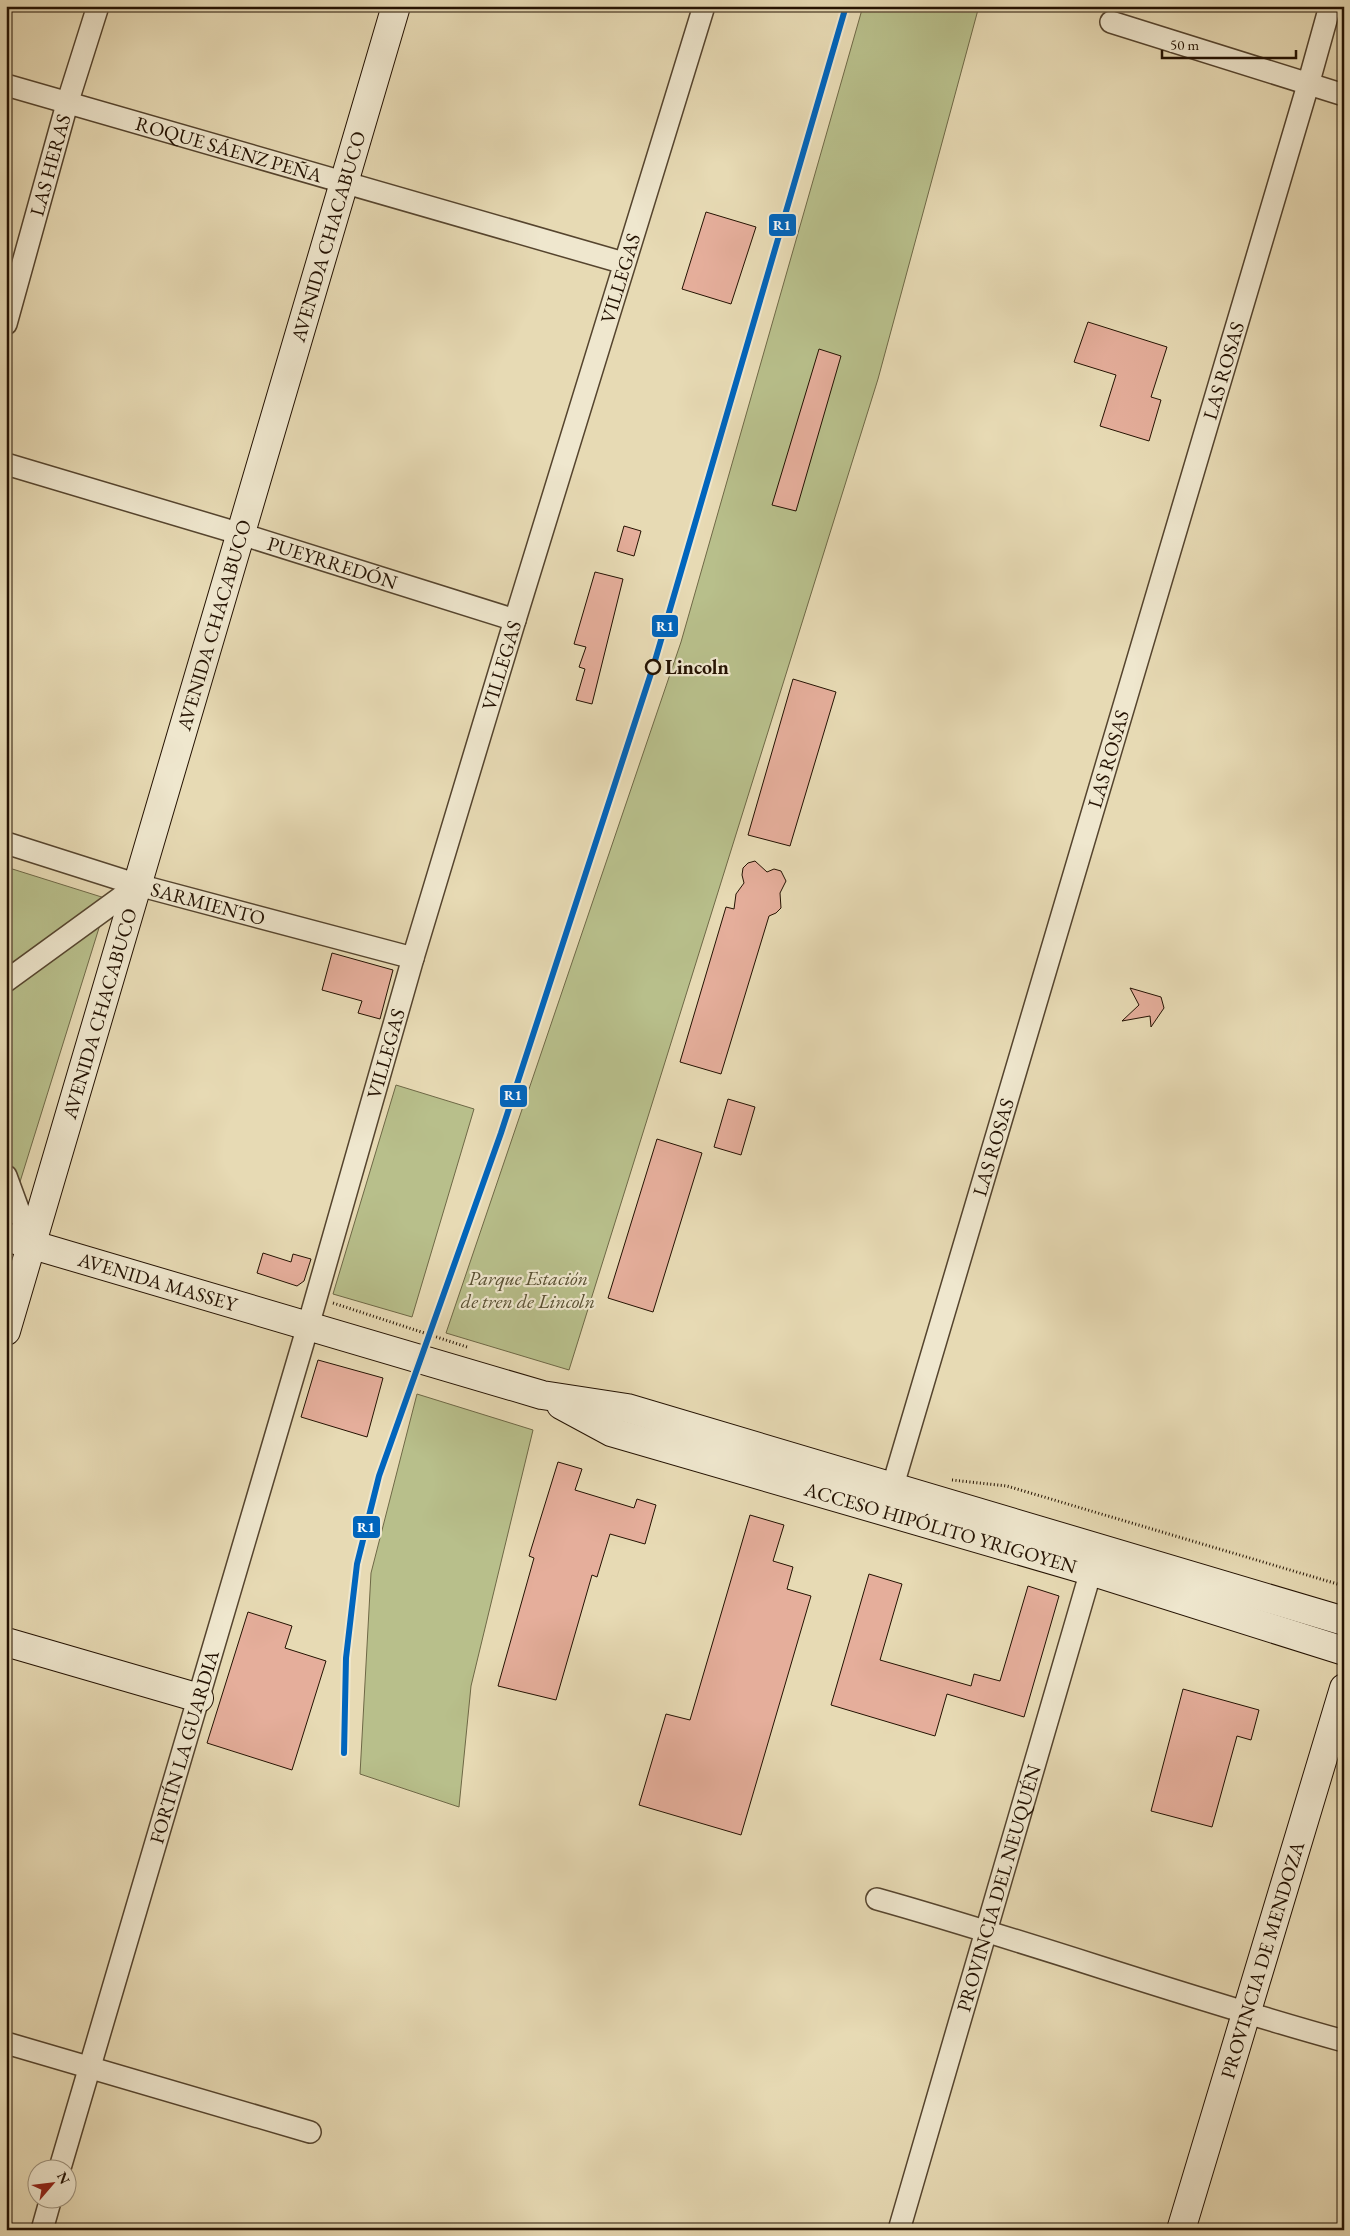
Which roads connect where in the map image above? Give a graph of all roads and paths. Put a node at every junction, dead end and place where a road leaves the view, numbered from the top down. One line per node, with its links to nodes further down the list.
1 (98, 6): 9 (street, LAS HERAS)
2 (396, 6): 10 (main road, AVENIDA CHACABUCO)
3 (704, 6): 11 (street, VILLEGAS)
4 (1330, 6): 7 (street, LAS ROSAS)
5 (1111, 22): 7 (street)
6 (6, 85): 9 (street, ROQUE SÁENZ PEÑA)
7 (1308, 85): 8 (street); 24 (street, LAS ROSAS)
8 (1344, 95)
9 (68, 104): 10 (street, ROQUE SÁENZ PEÑA); 12 (street, LAS HERAS)
10 (345, 182): 11 (street, ROQUE SÁENZ PEÑA); 14 (main road, AVENIDA CHACABUCO)
11 (624, 263): 15 (street, VILLEGAS)
12 (6, 324)
13 (6, 464): 14 (street, PUEYRREDÓN)
14 (241, 534): 15 (street, PUEYRREDÓN); 17 (main road, AVENIDA CHACABUCO)
15 (514, 620): 18 (street, VILLEGAS)
16 (6, 843): 17 (street, SARMIENTO)
17 (138, 885): 18 (street, SARMIENTO); 19 (street); 21 (main road, AVENIDA CHACABUCO)
18 (413, 958): 22 (street, VILLEGAS)
19 (6, 981)
20 (6, 1176): 21 (street)
21 (19, 1241): 22 (main road, AVENIDA MASSEY); 23 (main road, AVENIDA CHACABUCO)
22 (308, 1326): 24 (main road, ACCESO HIPÓLITO YRIGOYEN); 31 (street, FORTÍN LA GUARDIA)
23 (6, 1331)
24 (889, 1499): 25 (main road, ACCESO HIPÓLITO YRIGOYEN)
25 (1094, 1559): 26 (main road, ACCESO HIPÓLITO YRIGOYEN); 28 (main road, ACCESO HIPÓLITO YRIGOYEN); 33 (street, PROVINCIA DEL NEUQUÉN)
26 (1344, 1621)
27 (6, 1642): 31 (main road)
28 (1344, 1651)
29 (6, 1652): 31 (main road)
30 (1344, 1688): 34 (main road, PROVINCIA DE MENDOZA)
31 (197, 1703): 37 (street, FORTÍN LA GUARDIA)
32 (877, 1899): 33 (street)
33 (986, 1929): 34 (street); 42 (street, PROVINCIA DEL NEUQUÉN)
34 (1247, 2014): 35 (street); 43 (main road, PROVINCIA DE MENDOZA)
35 (1344, 2041)
36 (6, 2043): 37 (street)
37 (89, 2068): 38 (street); 39 (street, FORTÍN LA GUARDIA)
38 (310, 2132)
39 (63, 2158)
40 (48, 2208): 41 (street)
41 (42, 2230)
42 (899, 2230)
43 (1181, 2230)

